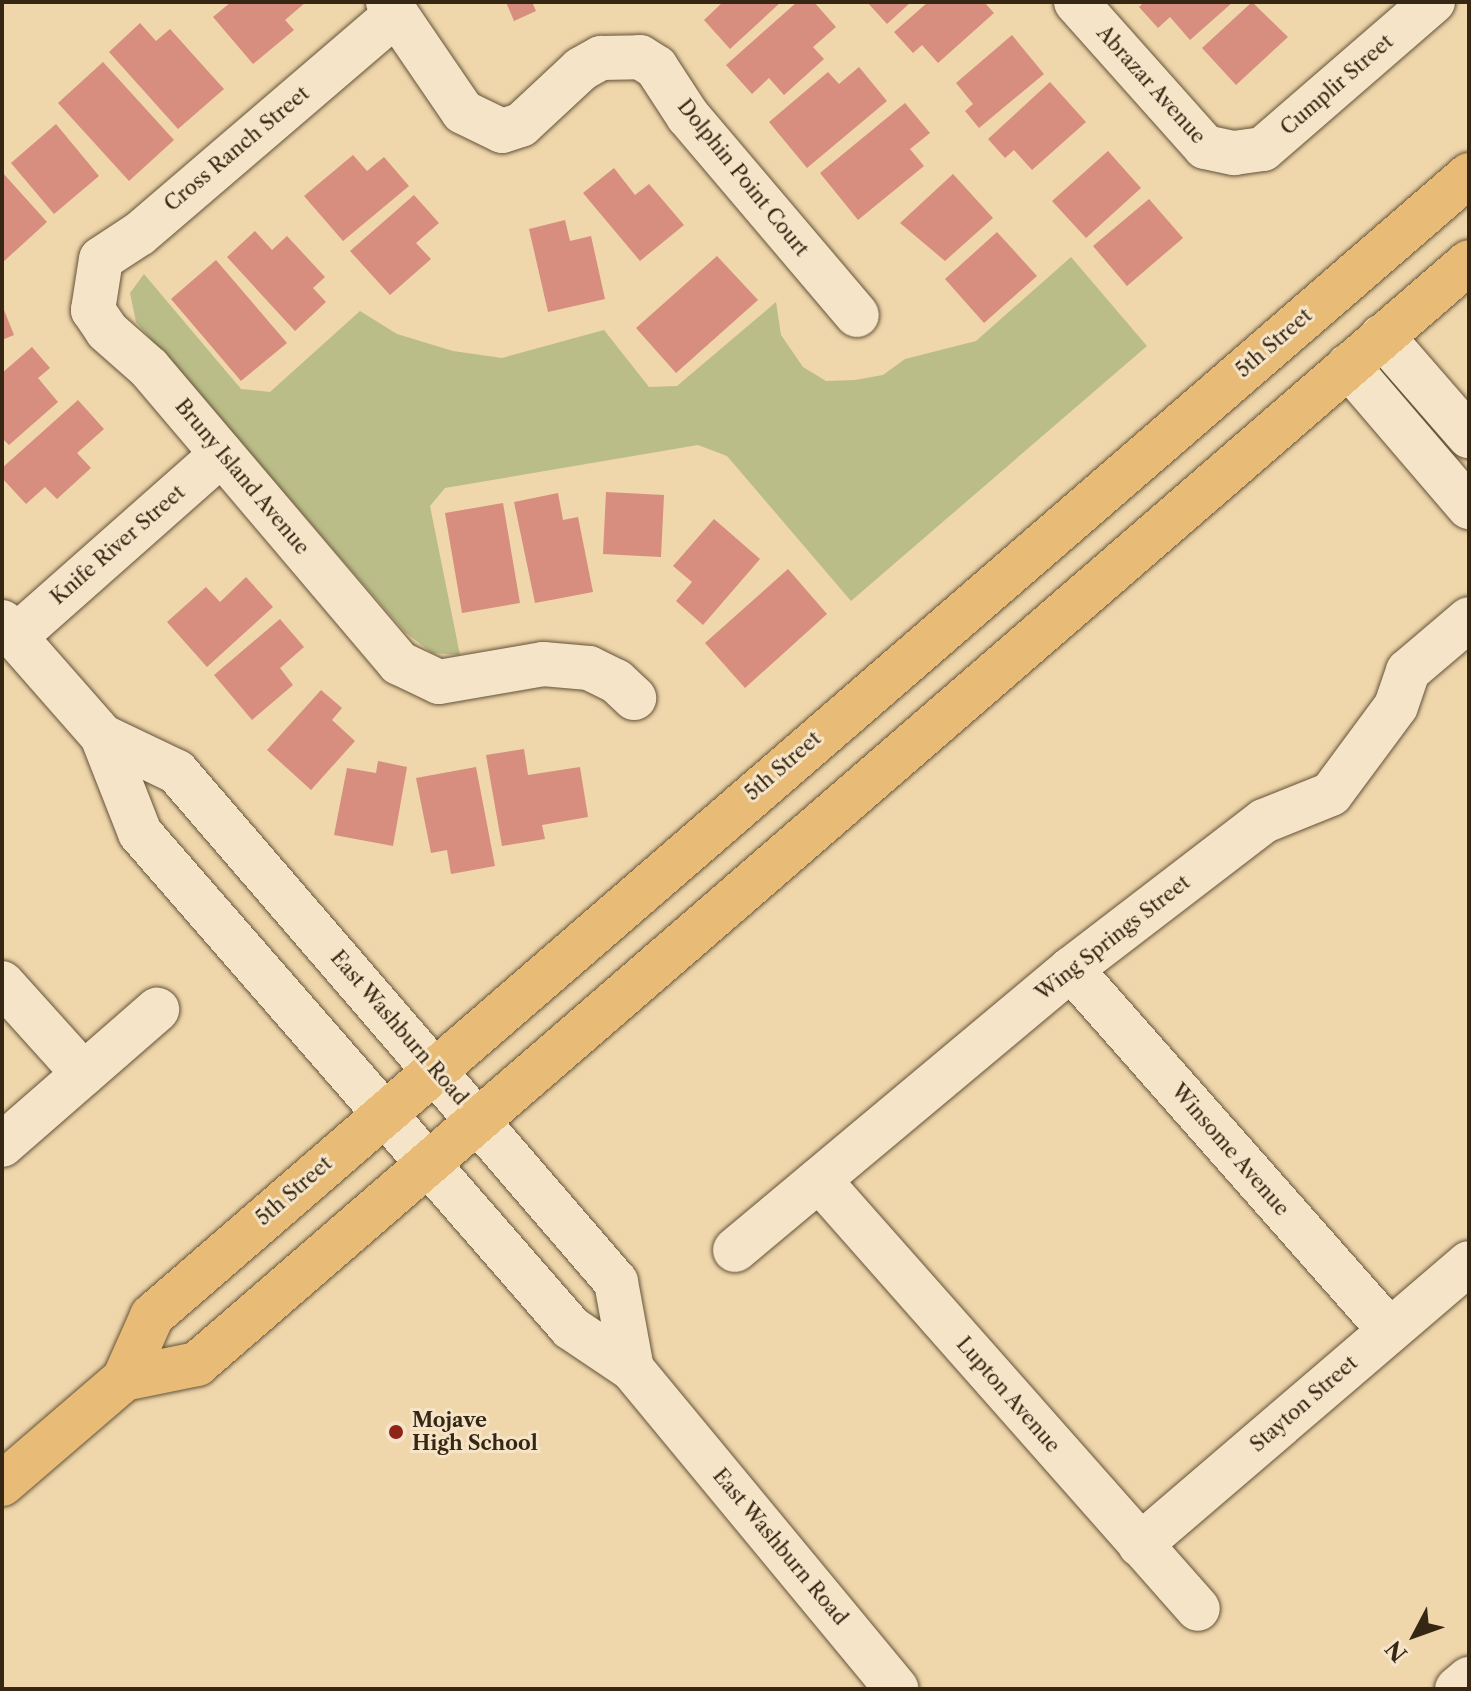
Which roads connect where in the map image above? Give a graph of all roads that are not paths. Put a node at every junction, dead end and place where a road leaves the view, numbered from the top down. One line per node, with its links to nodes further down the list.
1 (1076, 2): 4 (street, Abrazar Avenue)
2 (1433, 2): 4 (street, Cumplir Street)
3 (392, 8): 7 (street, Cross Ranch Street); 8 (street, Dolphin Point Court)
4 (1234, 153)
5 (1469, 175): 21 (main road, 5th Street)
6 (1469, 262): 9 (main road, 5th Street)
7 (92, 291): 12 (street, Bruny Island Avenue)
8 (857, 315)
9 (1382, 336): 10 (main road, 5th Street); 11 (street)
10 (1348, 366): 13 (street); 24 (main road, 5th Street)
11 (1469, 436)
12 (222, 454): 15 (street, Knife River Street); 16 (street, Bruny Island Avenue)
13 (1466, 498)
14 (1469, 619): 18 (street, Wing Springs Street)
15 (8, 629): 17 (street, East Washburn Road)
16 (634, 698)
17 (102, 736): 21 (street, East Washburn Road); 23 (street, East Washburn Road)
18 (1071, 969): 27 (street, Wing Springs Street); 30 (street, Winsome Avenue)
19 (2, 983): 22 (street)
20 (157, 1010): 22 (street)
21 (435, 1068): 23 (main road, 5th Street); 24 (street, East Washburn Road)
22 (84, 1074): 25 (street)
23 (383, 1112): 26 (street, East Washburn Road); 32 (main road, 5th Street)
24 (476, 1117): 26 (main road, 5th Street); 31 (street, East Washburn Road)
25 (2, 1145)
26 (425, 1161): 31 (street, East Washburn Road); 32 (main road, 5th Street)
27 (819, 1180): 28 (street, Wing Springs Street); 34 (street, Lupton Avenue)
28 (735, 1250)
29 (1469, 1263): 30 (street, Stayton Street)
30 (1390, 1331): 34 (street, Stayton Street)
31 (632, 1369): 37 (street, East Washburn Road)
32 (124, 1379): 33 (main road, 5th Street)
33 (2, 1484)
34 (1140, 1545): 35 (street, Lupton Avenue)
35 (1198, 1609)
36 (1469, 1679): 38 (street)
37 (897, 1689)
38 (1457, 1689)

